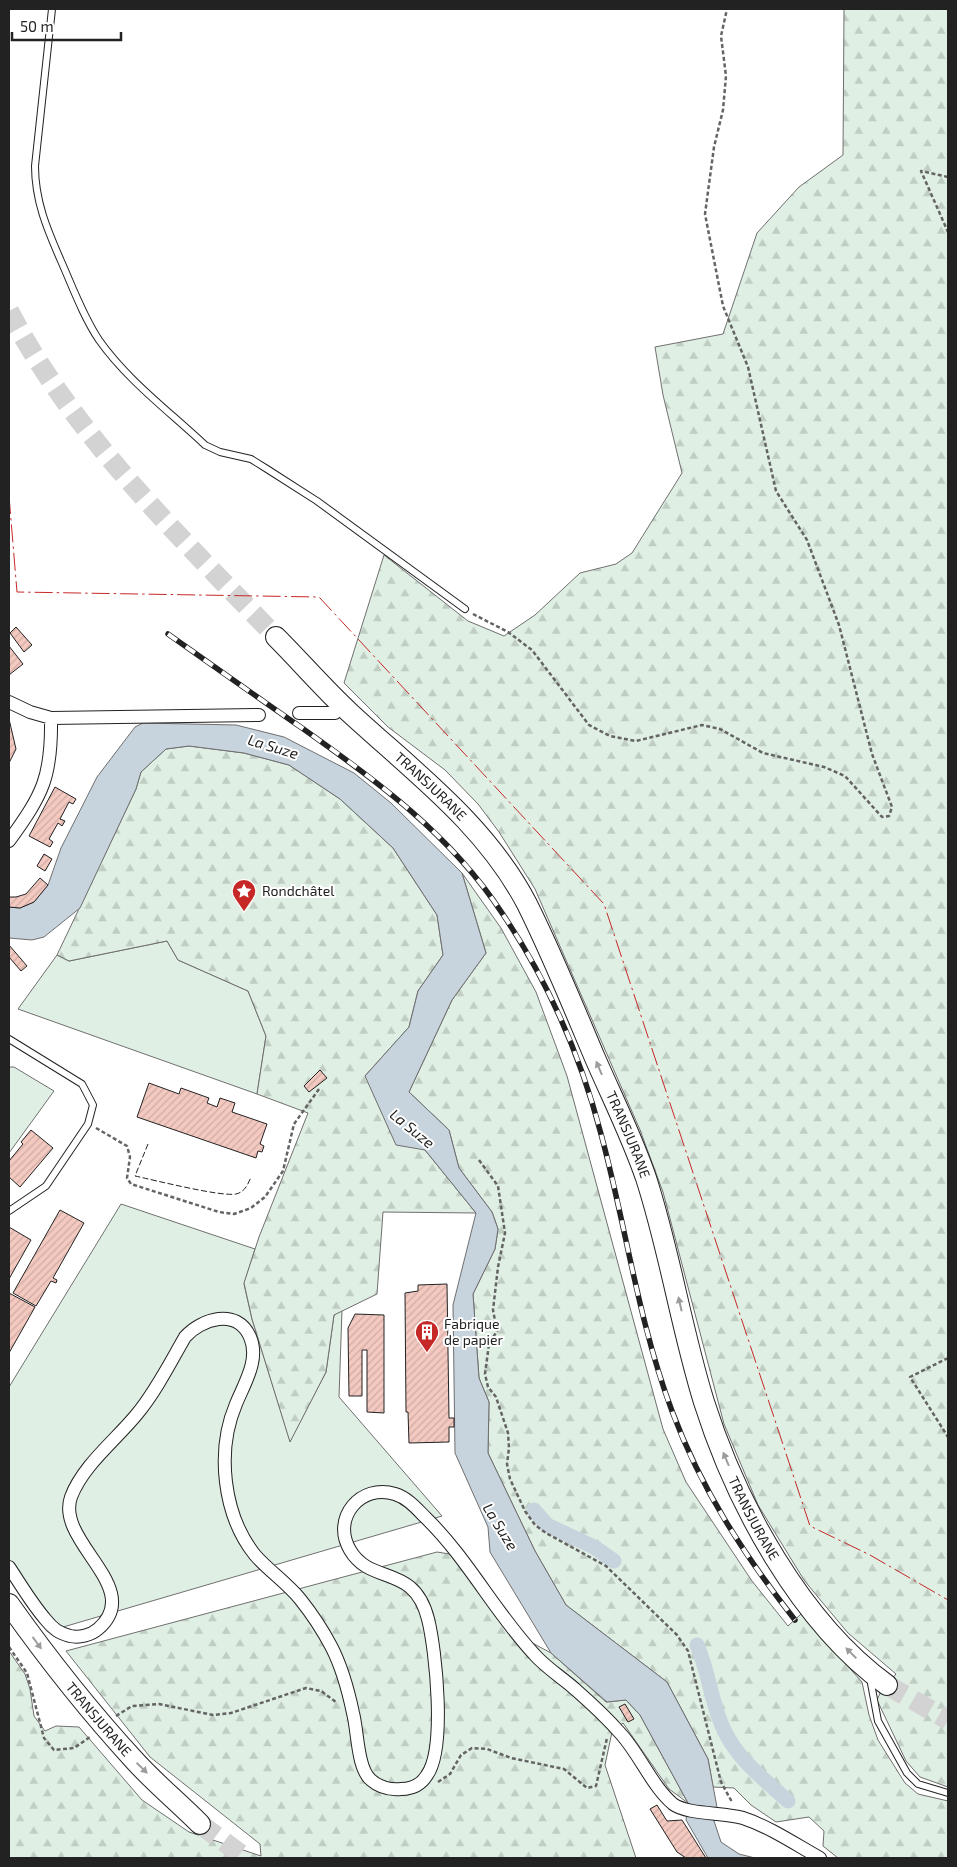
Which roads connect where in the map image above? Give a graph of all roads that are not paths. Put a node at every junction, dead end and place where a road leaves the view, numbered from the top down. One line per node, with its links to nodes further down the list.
1 (52, 9): 2 (lane)
2 (465, 609)
3 (276, 637): 14 (main road, TRANSJURANE, one-way to 3)
4 (9, 702): 8 (street)
5 (299, 713): 6 (street)
6 (335, 713)
7 (259, 715): 8 (street)
8 (51, 718): 9 (street)
9 (9, 841)
10 (9, 1039): 11 (lane)
11 (9, 1211)
12 (9, 1567): 18 (street)
13 (9, 1604): 17 (main road, TRANSJURANE, one-way to 17)
14 (869, 1671): 15 (main road, TRANSJURANE); 16 (lane)
15 (887, 1685)
16 (948, 1793)
17 (200, 1824)
18 (820, 1858)

